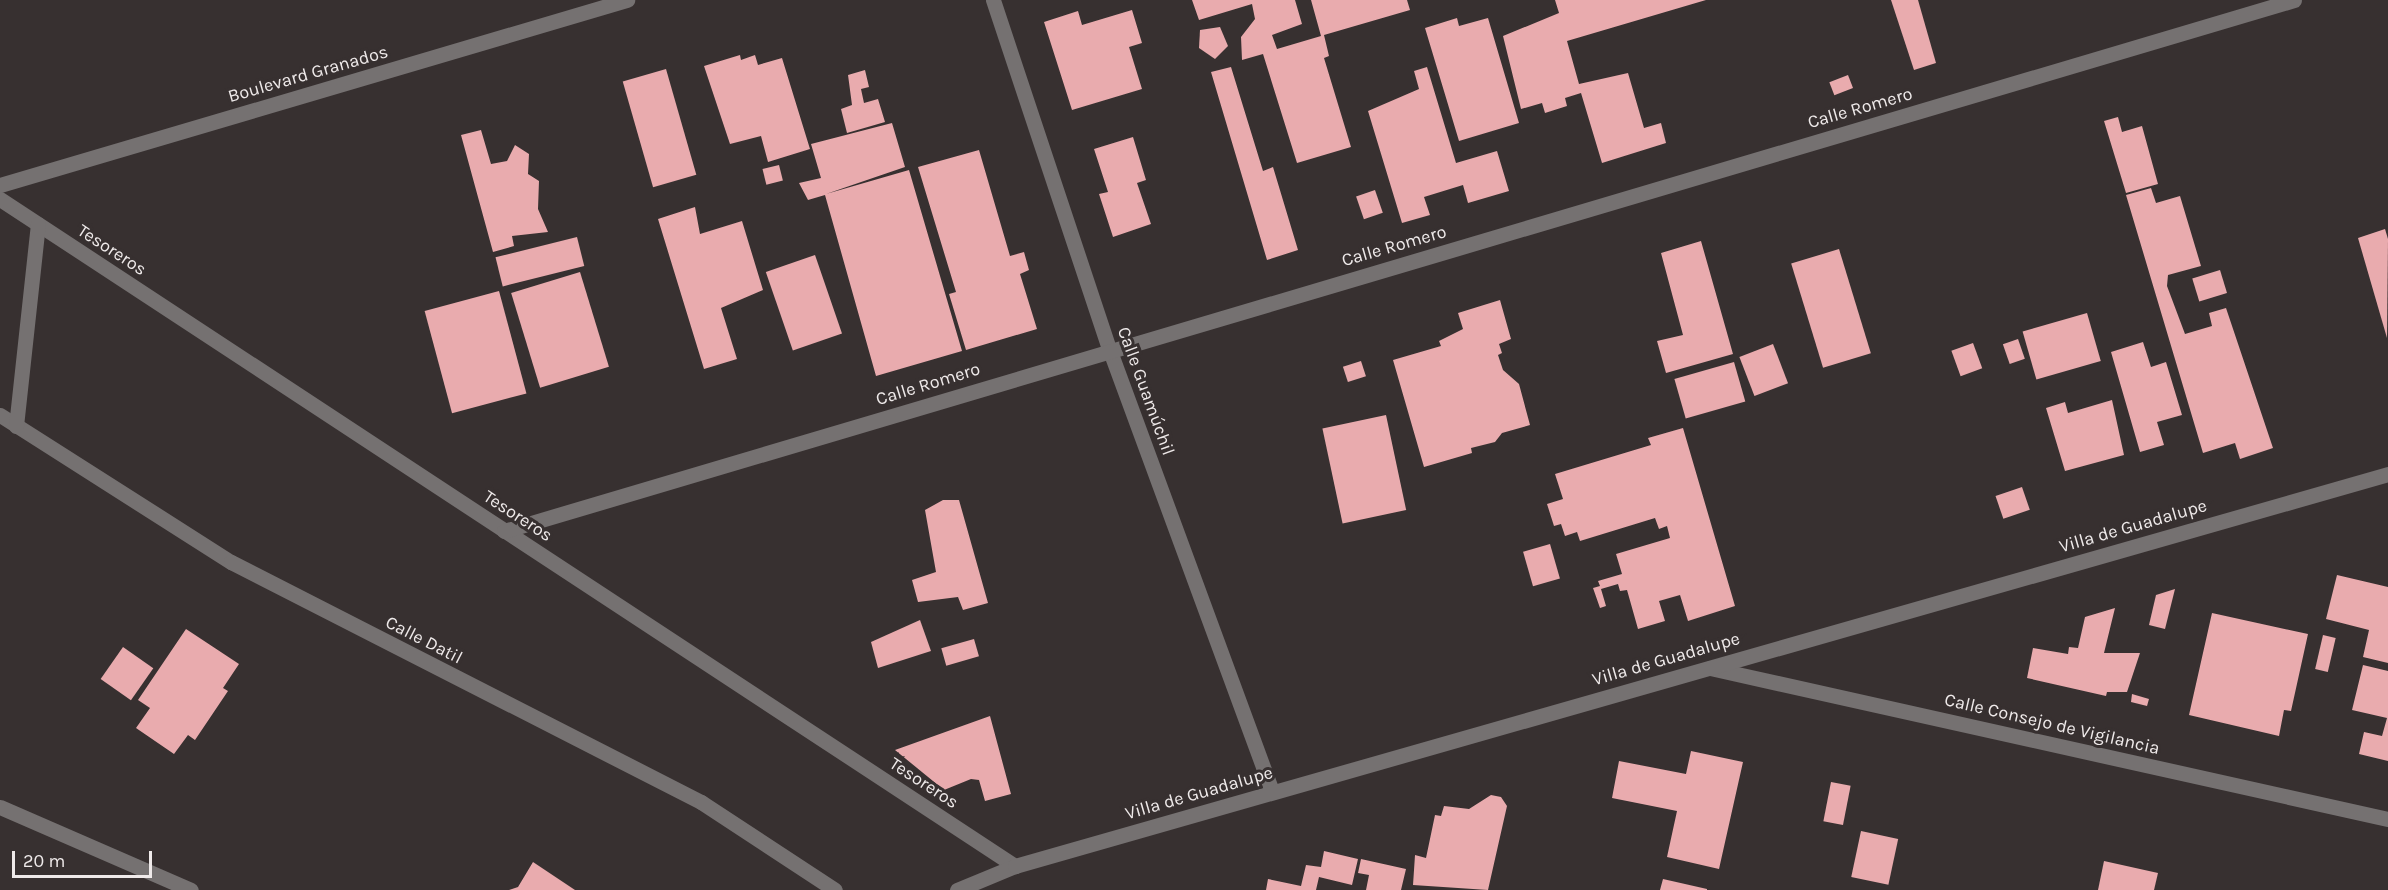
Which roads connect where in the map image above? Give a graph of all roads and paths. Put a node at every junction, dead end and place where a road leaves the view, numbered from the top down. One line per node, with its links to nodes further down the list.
1 (627, 0): 4 (street, Boulevard Granados)
2 (993, 0): 7 (street, Calle Guamúchil)
3 (2294, 0): 7 (street, Calle Romero)
4 (0, 185)
5 (0, 199): 6 (street, Tesoreros)
6 (38, 224): 9 (street); 11 (street, Tesoreros)
7 (1110, 351): 11 (street, Calle Romero); 13 (street, Calle Guamúchil)
8 (0, 416): 9 (street, Calle Datil)
9 (16, 426): 18 (street, Calle Datil)
10 (2388, 474): 12 (street, Villa de Guadalupe)
11 (504, 531): 16 (street, Tesoreros)
12 (1707, 667): 13 (street, Villa de Guadalupe); 15 (street, Calle Consejo de Vigilancia)
13 (1272, 792): 16 (street, Villa de Guadalupe)
14 (0, 807): 17 (street)
15 (2388, 819)
16 (1015, 866): 19 (street, Villa de Guadalupe)
17 (190, 890)
18 (835, 890)
19 (957, 890)

